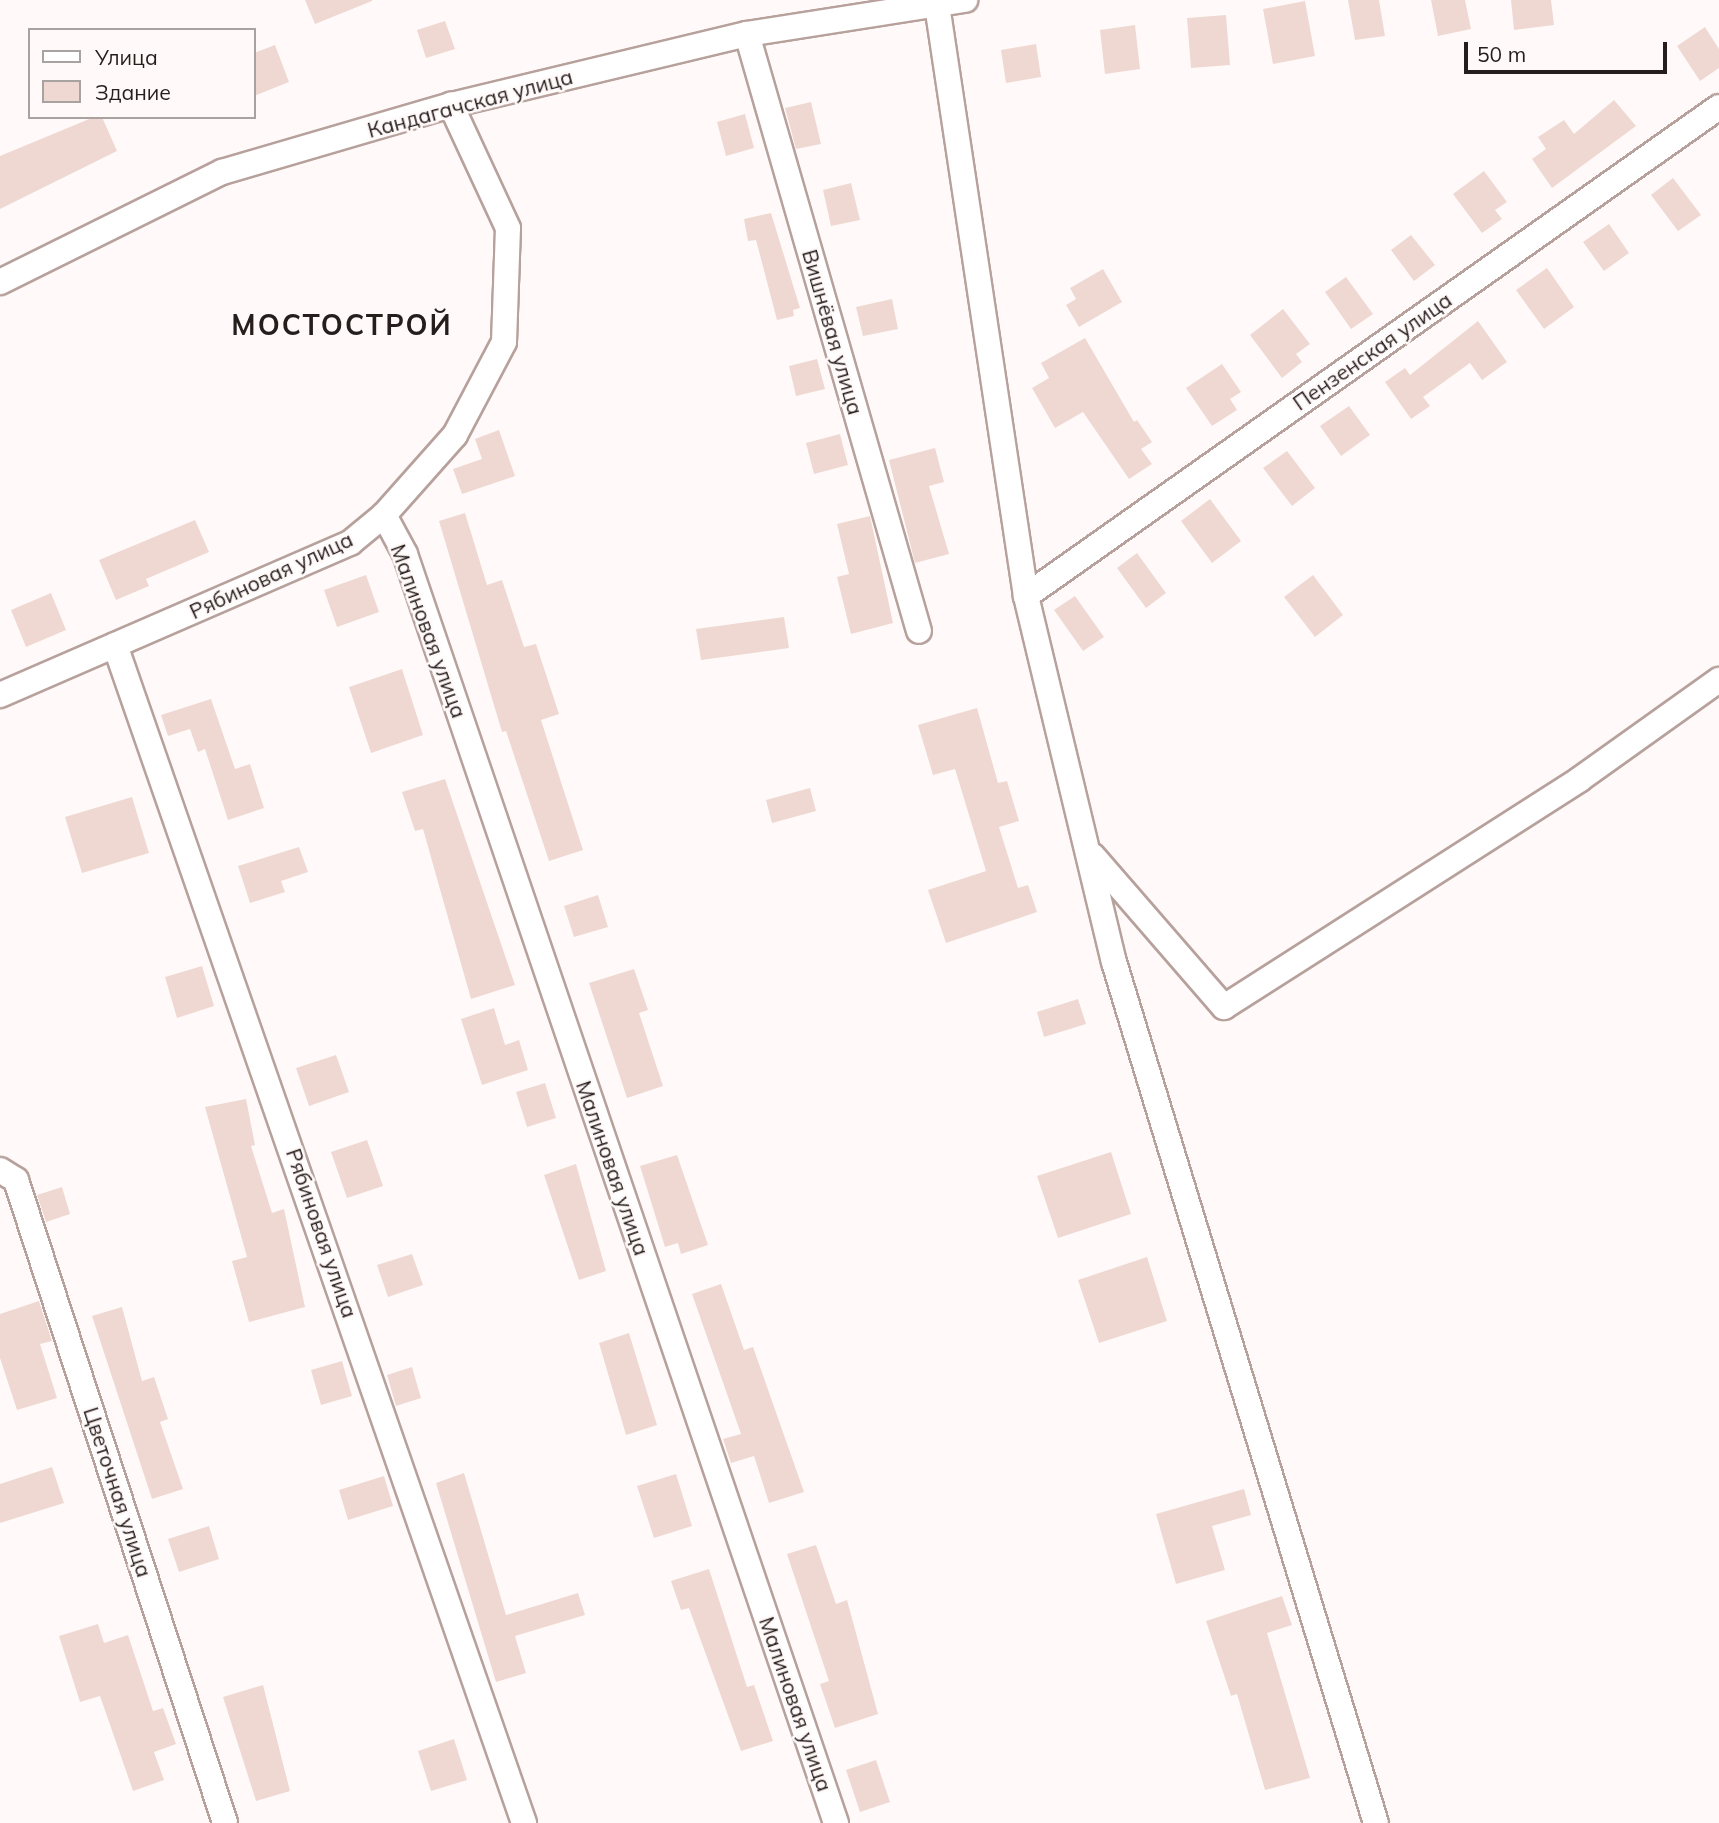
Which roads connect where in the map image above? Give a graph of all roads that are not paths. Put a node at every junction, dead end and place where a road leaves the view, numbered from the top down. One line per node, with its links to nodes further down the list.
1 (965, 0): 2 (street, Кандагачская улица)
2 (937, 5): 3 (street, Кандагачская улица); 8 (street)
3 (747, 34): 4 (street, Кандагачская улица); 9 (street, Вишнёвая улица)
4 (451, 105): 6 (street, Кандагачская улица); 7 (street, Рябиновая улица)
5 (1719, 107): 8 (street, Пензенская улица)
6 (0, 282)
7 (384, 515): 10 (street, Рябиновая улица); 17 (street, Малиновая улица)
8 (1026, 596): 13 (street)
9 (919, 631)
10 (115, 645): 12 (street, Рябиновая улица); 16 (street, Рябиновая улица)
11 (1719, 680): 13 (street)
12 (0, 695)
13 (1089, 852): 18 (street)
14 (0, 1170): 15 (street, Цветочная улица)
15 (225, 1823)
16 (524, 1823)
17 (836, 1823)
18 (1377, 1823)

